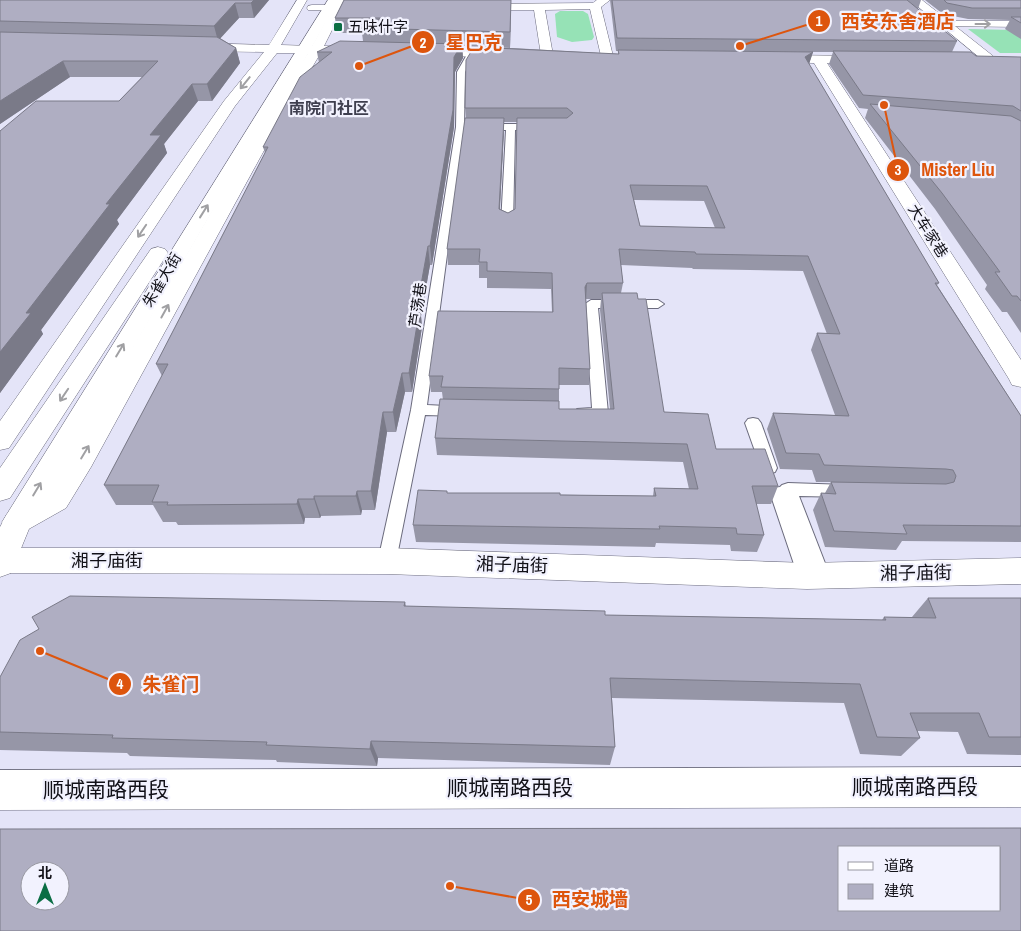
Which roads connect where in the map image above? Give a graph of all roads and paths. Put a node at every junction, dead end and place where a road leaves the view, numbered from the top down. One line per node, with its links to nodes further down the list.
1 (915, 0): 7 (street)
2 (325, 3): 6 (street); 10 (street, 朱雀大街); 11 (street, 朱雀大街)
3 (600, 3): 5 (street); 15 (street)
4 (464, 7): 5 (street)
5 (539, 7): 14 (street)
6 (376, 8)
7 (946, 24): 8 (street, one-way to 8); 20 (street)
8 (1021, 24)
9 (185, 46): 10 (street)
10 (279, 49): 11 (street); 32 (street, one-way to 32); 33 (street, 朱雀大街, one-way to 33)
11 (312, 50): 12 (street); 36 (street, 朱雀大街, one-way to 11)
12 (374, 51)
13 (412, 52): 14 (street)
14 (472, 53): 22 (lane, 芦荡巷)
15 (590, 56)
16 (761, 58): 17 (street)
17 (818, 59): 18 (street); 27 (street, 大车家巷)
18 (884, 59)
19 (970, 59): 20 (street)
20 (989, 59): 21 (street)
21 (1005, 59)
22 (460, 126): 23 (lane); 28 (lane, 芦荡巷)
23 (511, 127): 24 (lane); 25 (lane)
24 (548, 127)
25 (507, 224)
26 (658, 304): 30 (lane)
27 (1021, 379)
28 (419, 410): 29 (lane); 35 (lane, 芦荡巷)
29 (476, 411)
30 (571, 413)
31 (753, 423): 38 (lane)
32 (0, 441)
33 (0, 490)
34 (867, 491): 38 (lane)
35 (387, 561): 36 (street, 湘子庙街); 38 (street, 湘子庙街)
36 (1, 562)
37 (1021, 571): 38 (street, 湘子庙街)
38 (814, 576)
39 (1021, 787): 40 (street, 顺城南路西段)
40 (0, 790)

